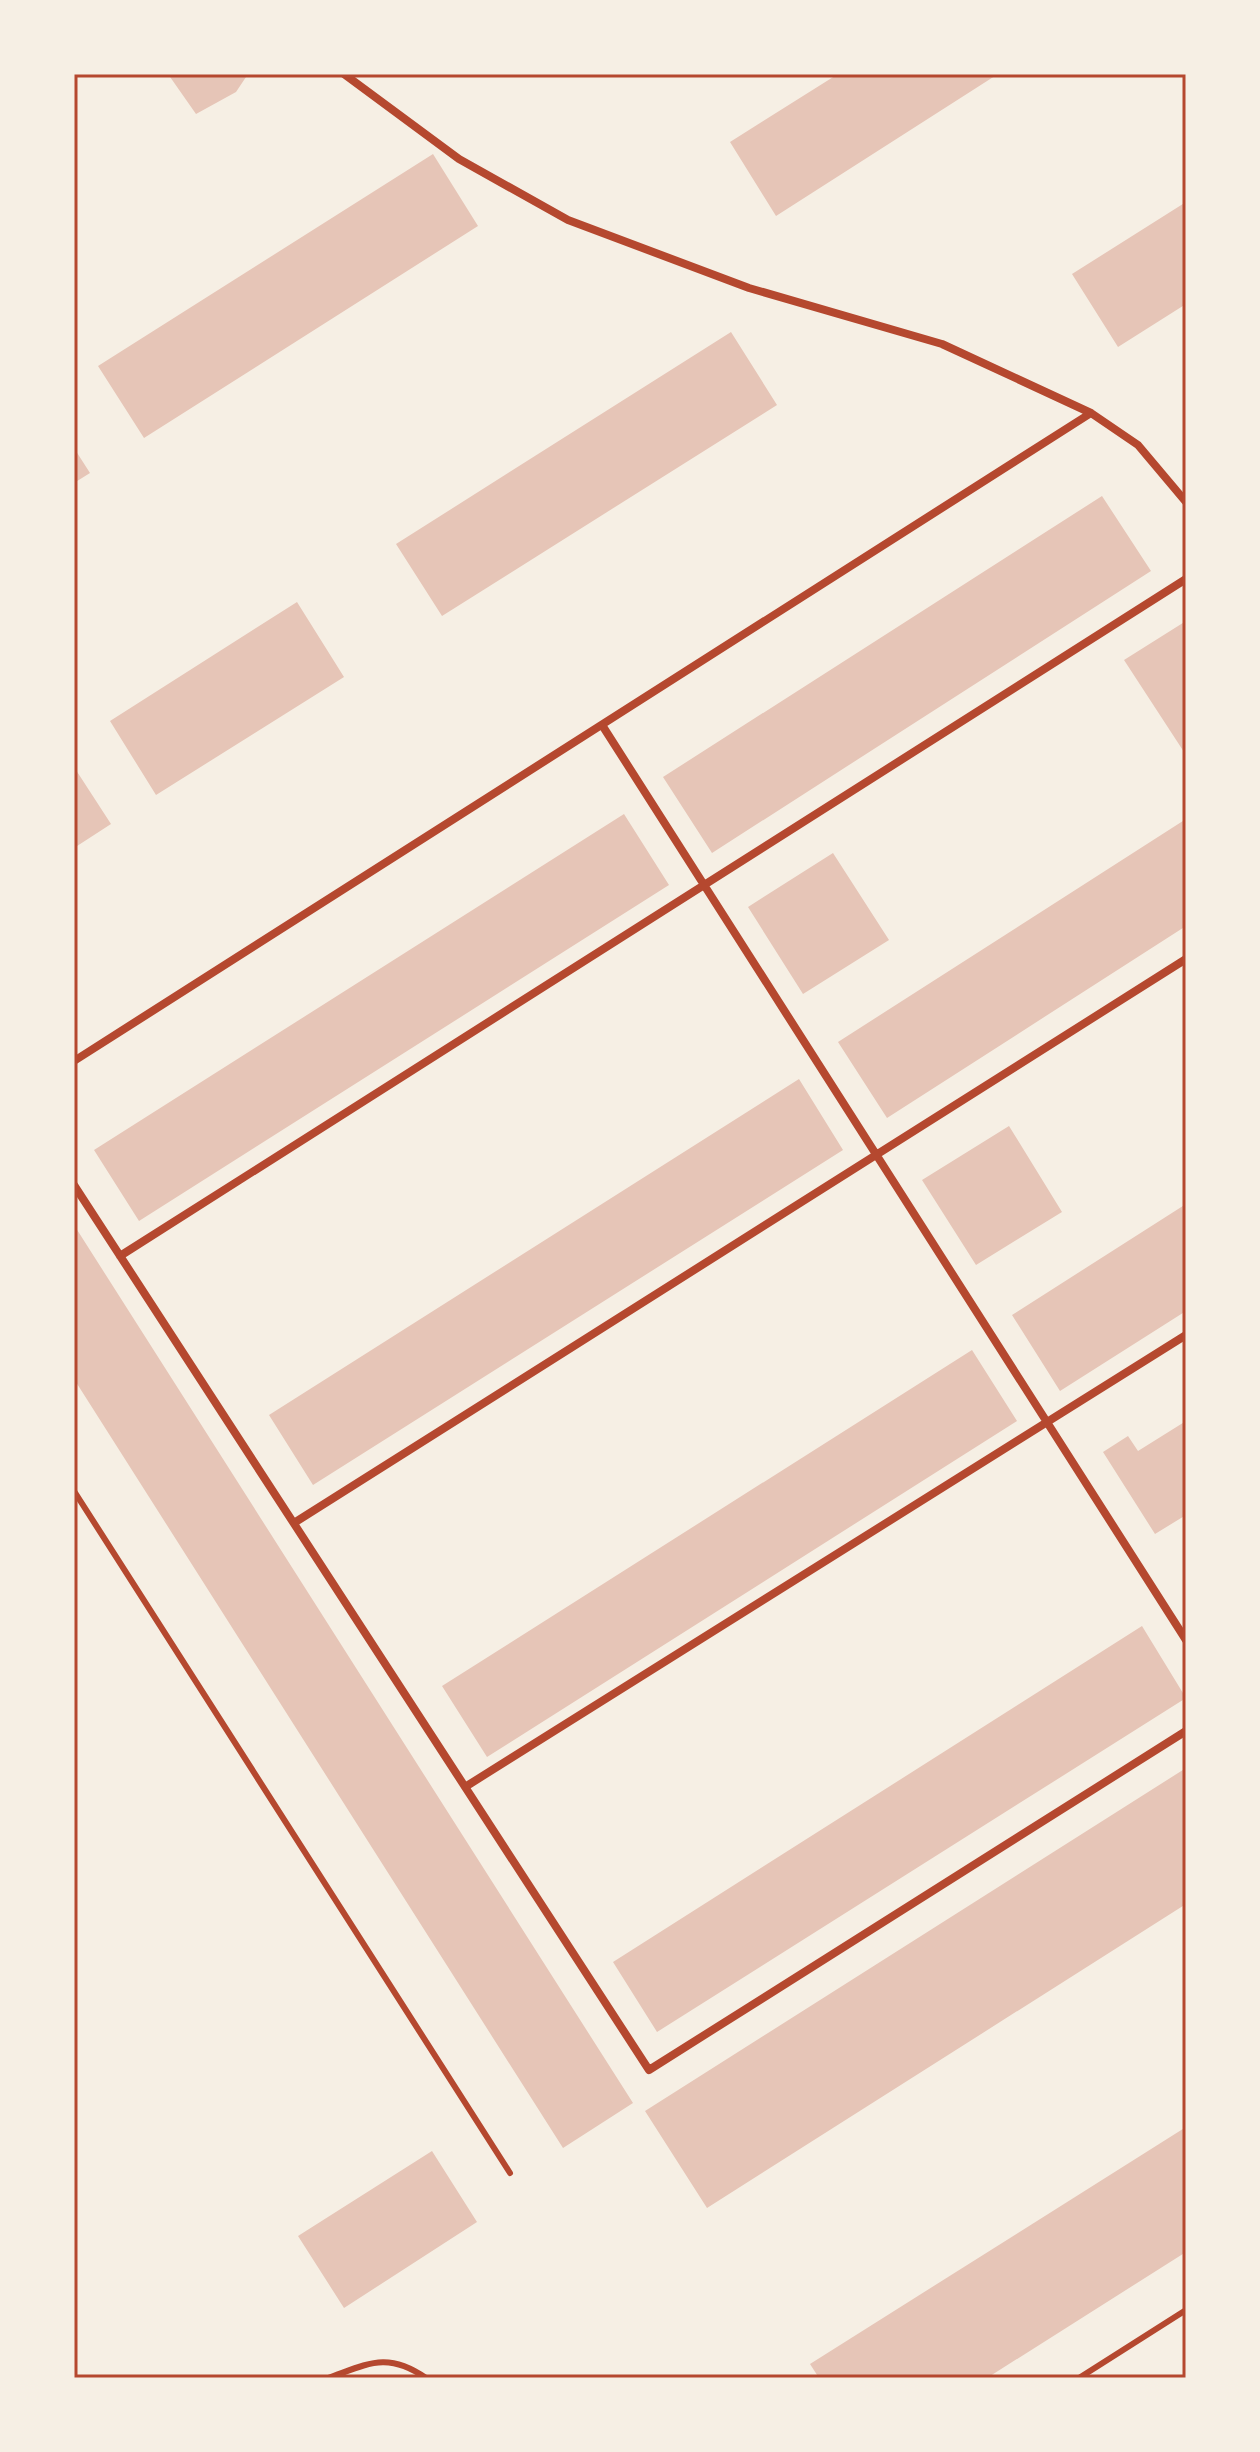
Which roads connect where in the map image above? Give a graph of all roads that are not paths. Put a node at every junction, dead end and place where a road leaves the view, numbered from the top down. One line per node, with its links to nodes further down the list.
1 (344, 74): 2 (street)
2 (1091, 413): 3 (street); 5 (street)
3 (1186, 502)
4 (1186, 579): 6 (street)
5 (602, 725): 6 (street); 8 (street)
6 (704, 885): 9 (street); 11 (street)
7 (1186, 959): 9 (street)
8 (74, 1061)
9 (876, 1154): 13 (street); 15 (street)
10 (74, 1185): 11 (street)
11 (120, 1256): 15 (street)
12 (1186, 1335): 13 (street)
13 (1047, 1422): 16 (street); 18 (street)
14 (74, 1491): 19 (lane)
15 (294, 1523): 18 (street)
16 (1186, 1640)
17 (1186, 1731): 18 (street)
18 (465, 1787)
19 (510, 2173)
20 (1186, 2310): 23 (lane)
21 (328, 2378): 22 (lane)
22 (426, 2378)
23 (1079, 2378)

